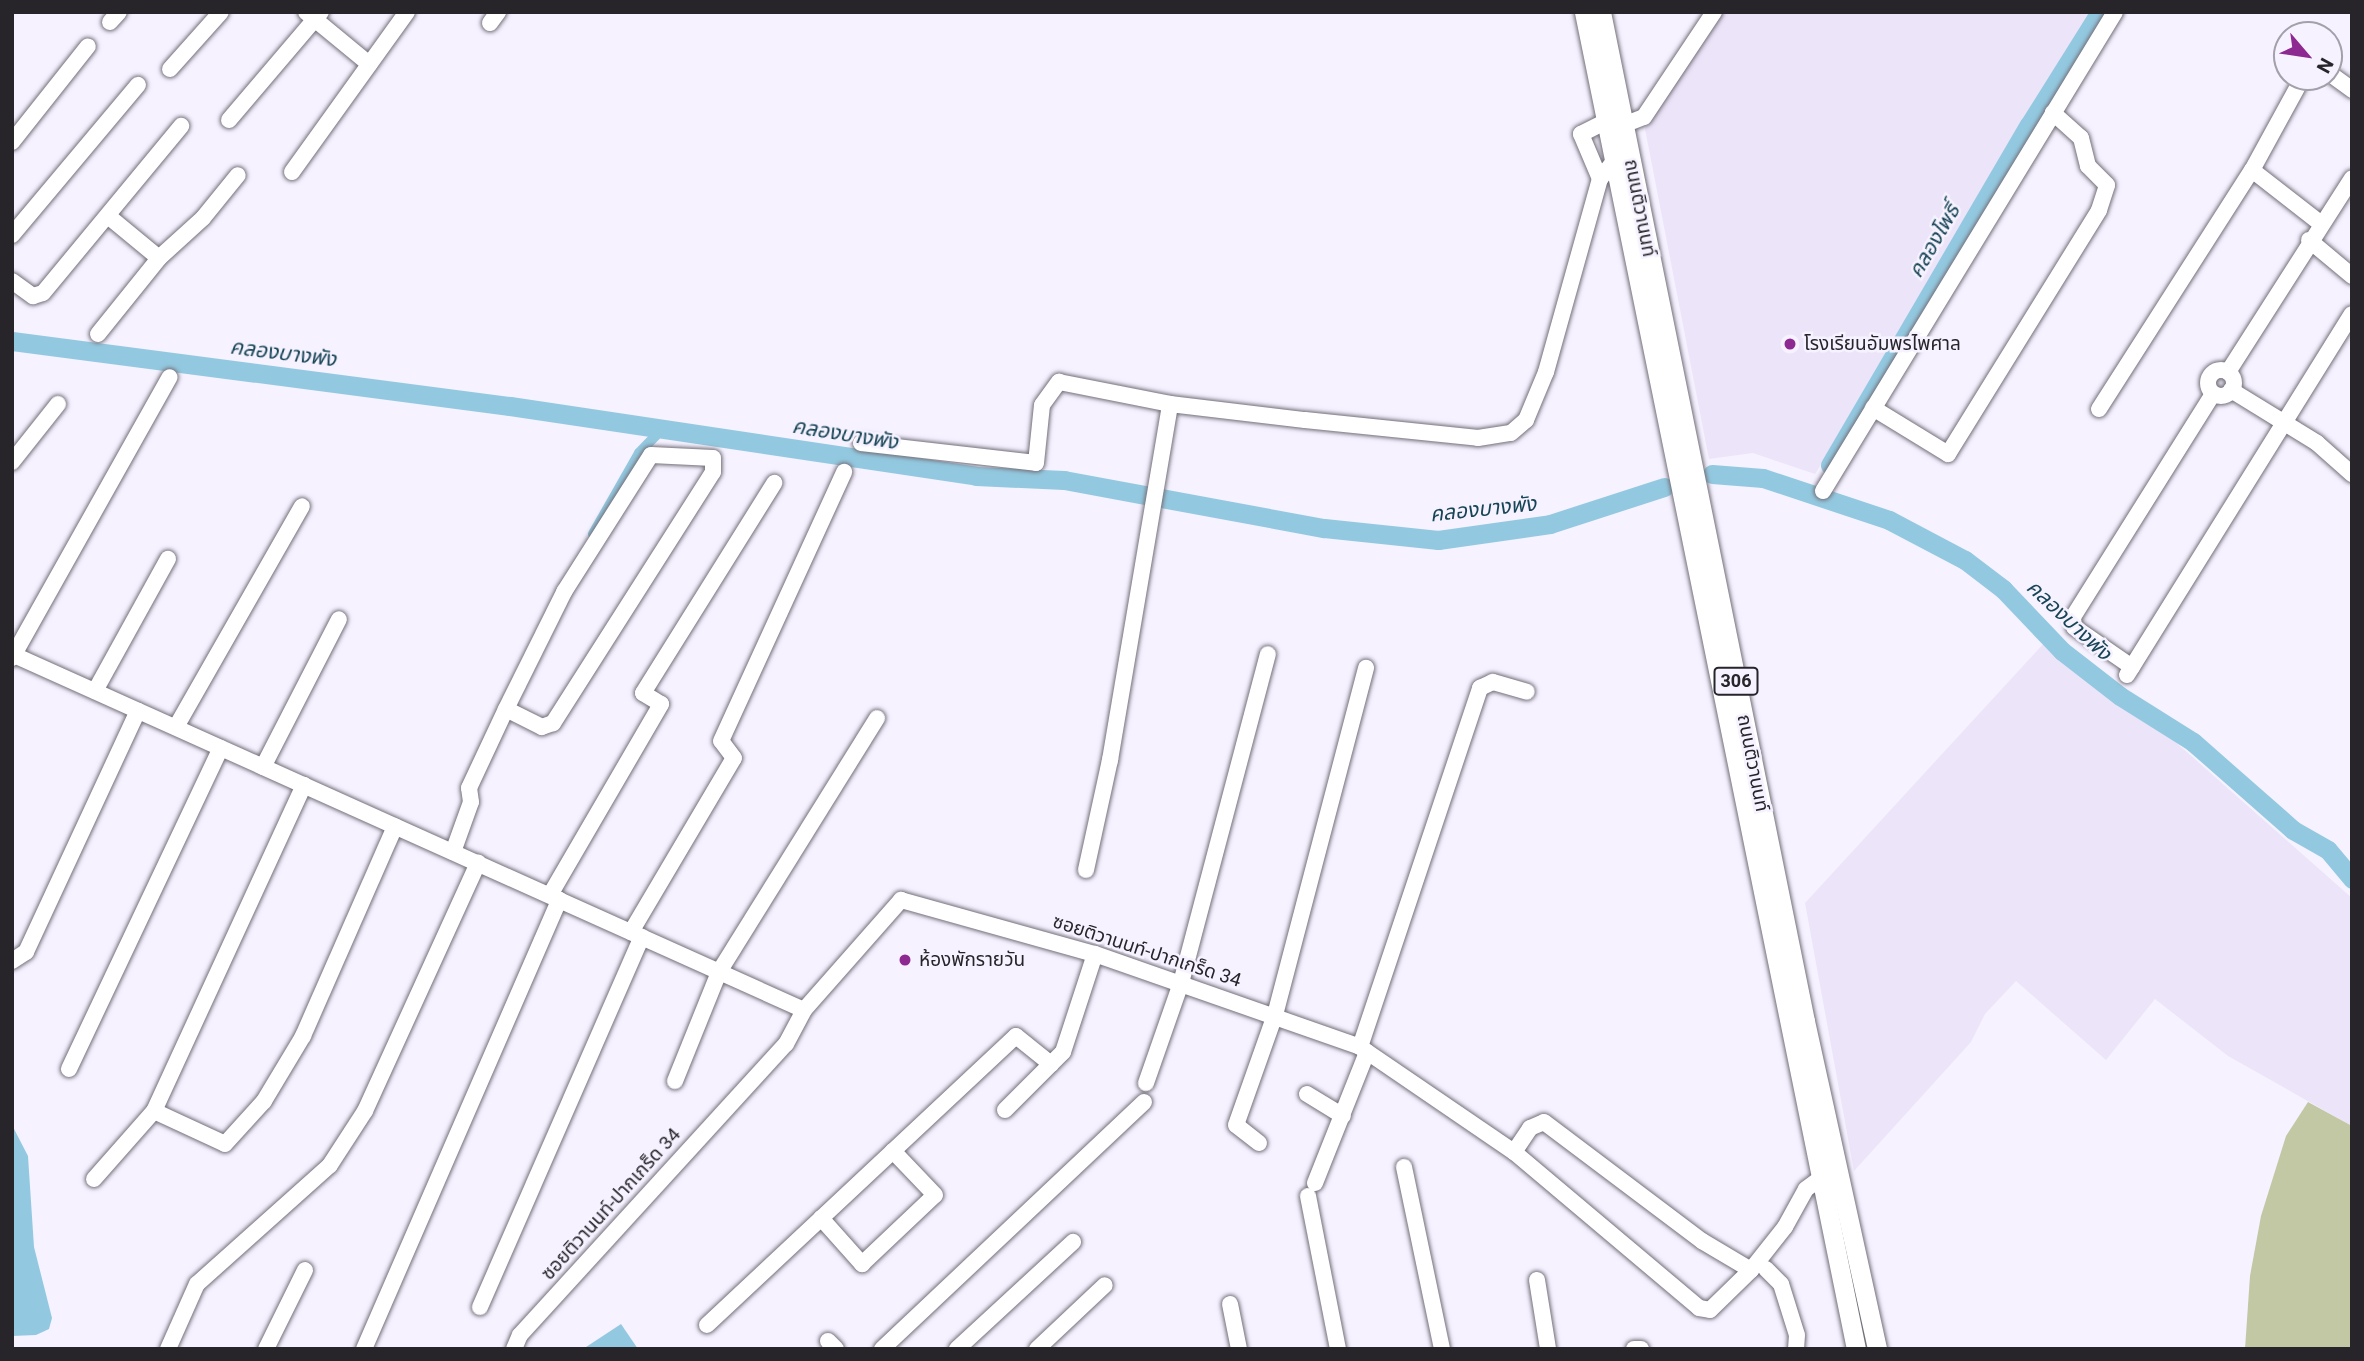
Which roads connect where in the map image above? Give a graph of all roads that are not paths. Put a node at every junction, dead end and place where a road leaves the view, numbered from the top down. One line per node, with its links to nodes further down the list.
1 (221, 12): 10 (street)
2 (407, 12): 9 (street)
3 (1584, 12): 15 (main road, ถนนติวานนท์ / 306)
4 (1601, 12): 15 (main road, ถนนติวานนท์ / 306)
5 (1714, 12): 15 (street)
6 (2115, 12): 13 (street)
7 (314, 15): 9 (street); 14 (street)
8 (88, 46): 17 (street)
9 (369, 64): 20 (street)
10 (170, 69)
11 (138, 85): 26 (street)
12 (2295, 91): 19 (street)
13 (2053, 113): 39 (street); 39 (street)
14 (229, 120)
15 (1615, 123): 18 (main road, ถนนติวานนท์ / 306); 23 (street); 76 (main road, ถนนติวานนท์ / 306)
16 (181, 126): 24 (street)
17 (12, 142)
18 (1615, 160): 23 (street); 76 (main road, ถนนติวานนท์ / 306)
19 (2252, 170): 25 (street); 40 (street)
20 (292, 172)
21 (238, 175): 28 (street)
22 (2352, 178): 25 (street)
23 (1600, 179): 38 (street)
24 (108, 216): 28 (street); 30 (street)
25 (2320, 223): 27 (street)
26 (12, 235)
27 (2309, 240): 29 (street); 33 (street)
28 (159, 258): 32 (street)
29 (2352, 276)
30 (12, 281)
31 (2352, 314): 41 (street)
32 (99, 334)
33 (2228, 372): 35 (street); 36 (street)
34 (170, 377): 53 (street)
35 (2231, 390): 36 (street); 41 (street)
36 (2213, 394): 41 (street)
37 (58, 404): 44 (street)
38 (1170, 404): 42 (street); 67 (street)
39 (1873, 408): 48 (street)
40 (2099, 409)
41 (2286, 424): 45 (street)
42 (861, 443)
43 (2352, 452): 45 (street)
44 (12, 462)
45 (2347, 470)
46 (844, 472): 69 (street)
47 (774, 483): 68 (street)
48 (1823, 491)
49 (302, 506): 60 (street)
50 (168, 559): 55 (street)
51 (339, 619): 62 (street)
52 (1268, 654): 73 (street)
53 (13, 656): 55 (street)
54 (1366, 668): 75 (street)
55 (95, 691): 58 (street)
56 (1527, 692): 77 (street)
57 (506, 709): 57 (street); 65 (street)
58 (138, 711): 60 (street); 71 (street)
59 (877, 718): 72 (street)
60 (176, 727): 61 (street)
61 (221, 748): 62 (street); 79 (street)
62 (263, 767): 63 (street)
63 (304, 785): 64 (street); 85 (street)
64 (395, 826): 65 (street); 85 (street)
65 (453, 852): 66 (street)
66 (478, 863): 68 (street); 102 (street)
67 (1087, 870)
68 (554, 897): 69 (street); 105 (street)
69 (637, 935): 72 (street); 100 (street)
70 (1096, 954): 73 (street, ซอยติวานนท์-ปากเกร็ด 34); 74 (street, ซอยติวานนท์-ปากเกร็ด 34); 78 (street)
71 (12, 961)
72 (719, 972): 74 (street); 80 (street)
73 (1181, 983): 75 (street, ซอยติวานนท์-ปากเกร็ด 34); 81 (street)
74 (804, 1010): 106 (street, ซอยติวานนท์-ปากเกร็ด 34)
75 (1275, 1015): 77 (street, ซอยติวานนท์-ปากเกร็ด 34); 87 (street)
76 (1797, 1022): 91 (main road, ถนนติวานนท์ / 306); 118 (main road, ถนนติวานนท์ / 306)
77 (1364, 1050): 86 (street); 89 (street, ซอยติวานนท์-ปากเกร็ด 34)
78 (1051, 1064): 84 (street); 88 (street)
79 (69, 1069)
80 (675, 1081)
81 (1146, 1083)
82 (1307, 1094): 86 (street)
83 (1144, 1102): 107 (street)
84 (1005, 1110)
85 (154, 1111): 92 (street)
86 (1343, 1116): 111 (street)
87 (1259, 1143)
88 (893, 1152): 93 (street); 93 (street)
89 (1514, 1152): 96 (street); 96 (street, ซอยติวานนท์-ปากเกร็ด 34)
90 (1404, 1167): 112 (street)
91 (1821, 1178): 96 (street, ซอยติวานนท์-ปากเกร็ด 34); 117 (main road, ถนนติวานนท์ / 306)
92 (94, 1179)
93 (821, 1218): 101 (street)
94 (1073, 1242): 108 (street)
95 (305, 1270): 104 (street)
96 (1758, 1270): 116 (street)
97 (1537, 1280): 113 (street)
98 (1105, 1285): 109 (street)
99 (1230, 1304): 110 (street)
100 (480, 1307)
101 (707, 1325)
102 (169, 1346): 103 (street)
103 (186, 1349)
104 (267, 1349)
105 (364, 1349)
106 (514, 1349)
107 (882, 1349)
108 (957, 1349)
109 (1037, 1349)
110 (1239, 1349)
111 (1338, 1349)
112 (1442, 1349)
113 (1548, 1349)
114 (1634, 1349): 115 (street)
115 (1641, 1349)
116 (1796, 1349)
117 (1856, 1349)
118 (1877, 1349)

